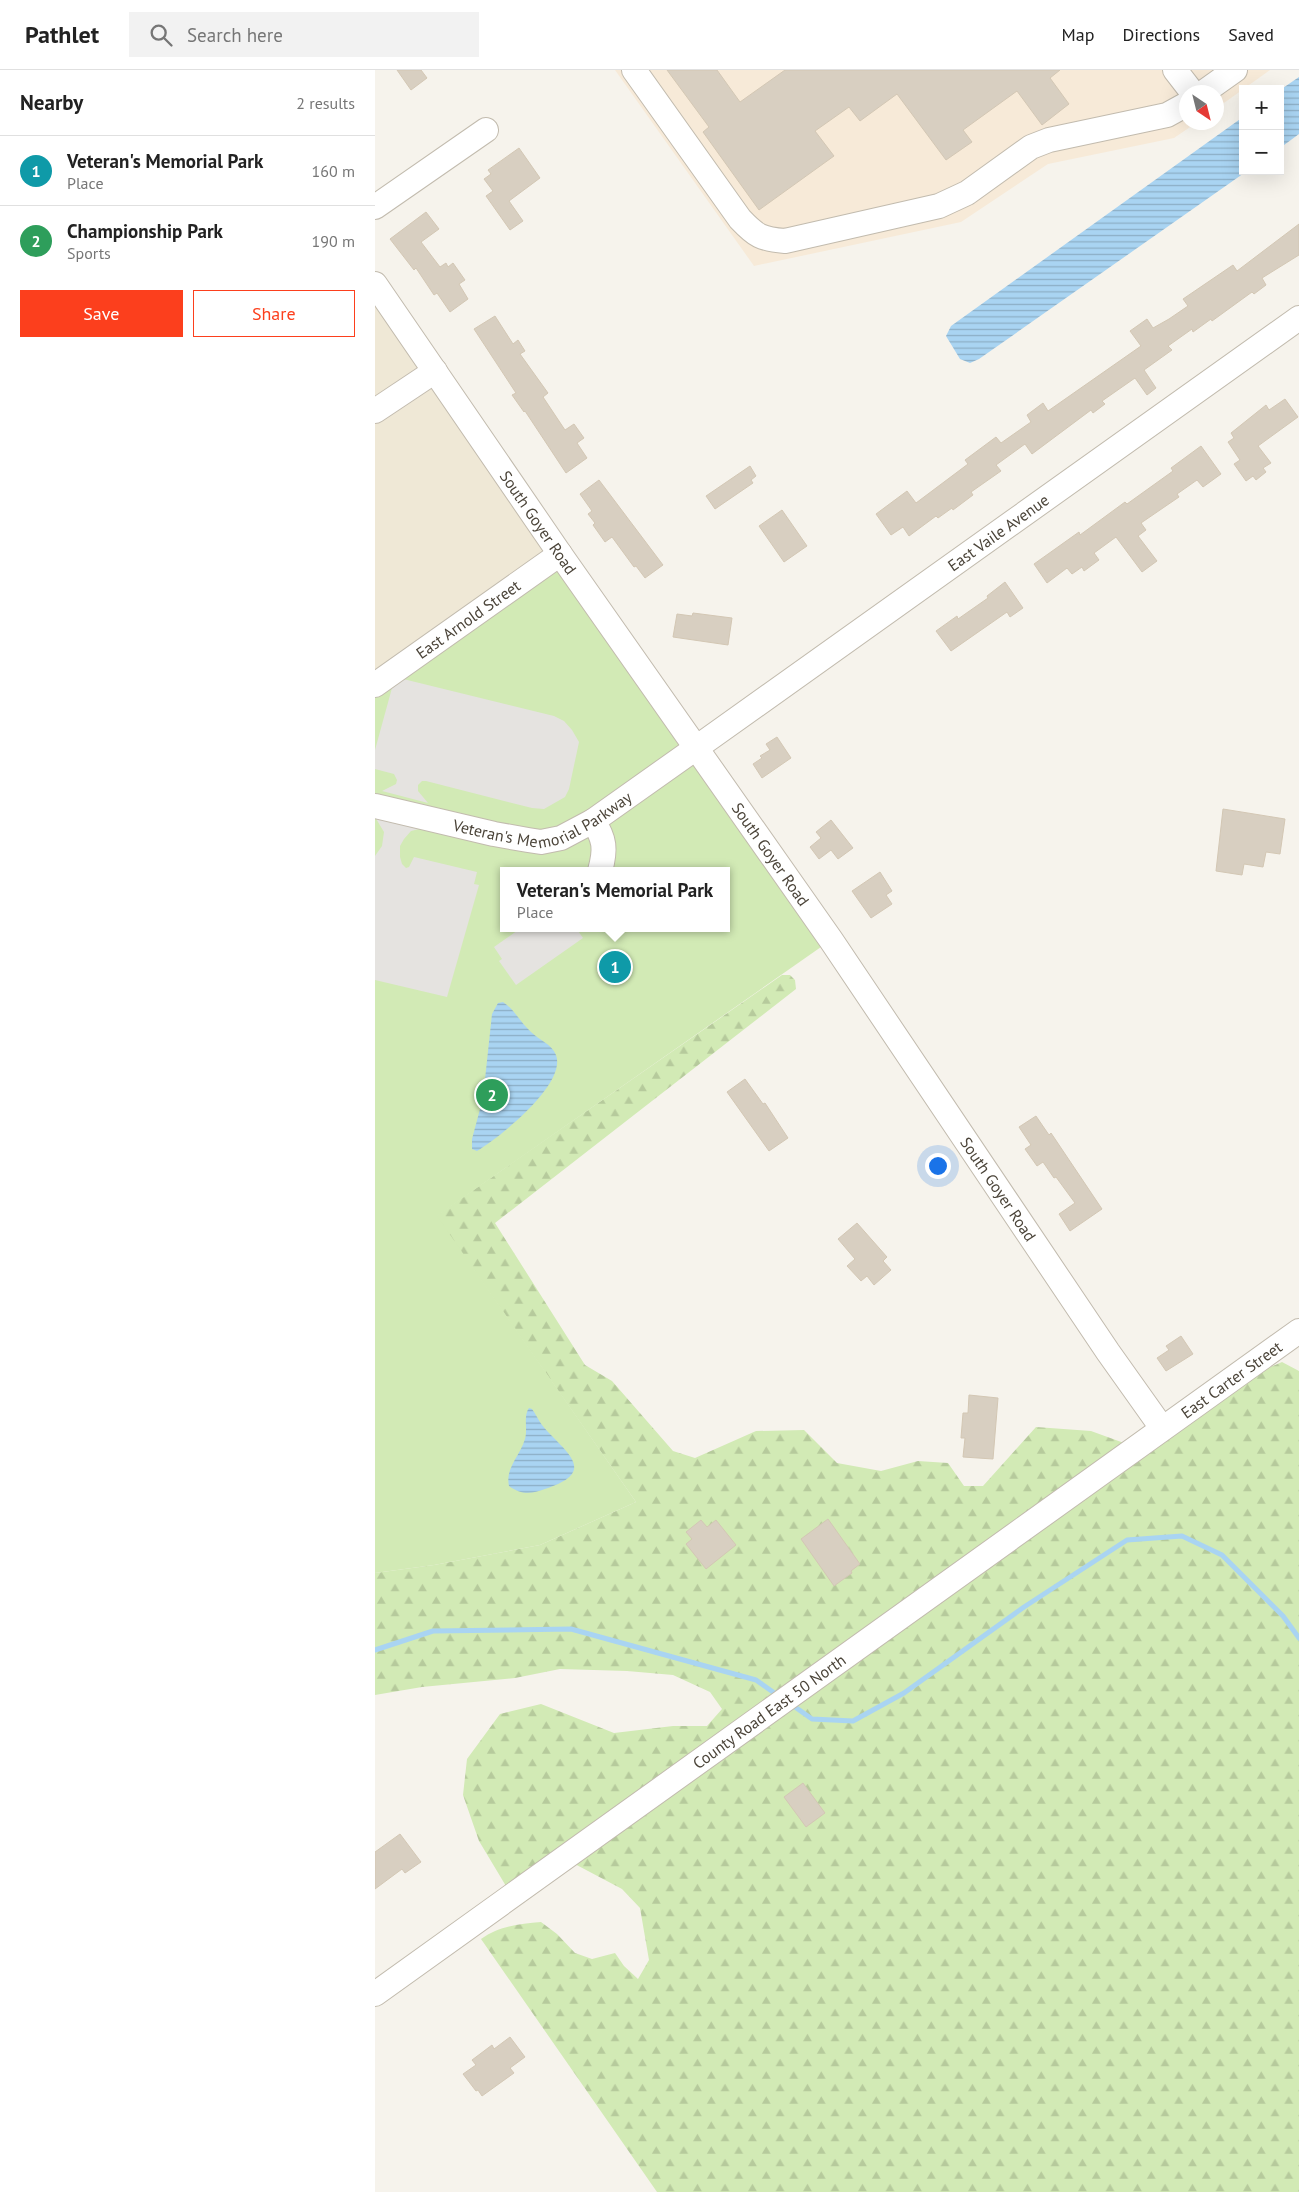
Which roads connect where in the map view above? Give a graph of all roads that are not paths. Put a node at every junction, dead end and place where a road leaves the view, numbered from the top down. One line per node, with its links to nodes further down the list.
1 (633, 70): 6 (street)
2 (1175, 70): 4 (street)
3 (1235, 70): 5 (street)
4 (1187, 85)
5 (1214, 85)
6 (1179, 108)
7 (486, 130): 8 (street)
8 (375, 207)
9 (375, 284): 11 (street, South Goyer Road)
10 (1299, 318): 15 (street, East Vaile Avenue)
11 (435, 371): 12 (street); 13 (street, South Goyer Road)
12 (375, 411)
13 (560, 554): 14 (street, East Arnold Street); 15 (street, South Goyer Road)
14 (375, 685)
15 (696, 748): 17 (street, Veteran's Memorial Parkway); 20 (street, South Goyer Road)
16 (375, 806): 17 (street, Veteran's Memorial Parkway)
17 (593, 821): 18 (street)
18 (601, 867)
19 (1299, 1331): 20 (street, East Carter Street)
20 (1162, 1428): 21 (street, County Road East 50 North)
21 (375, 1994)

